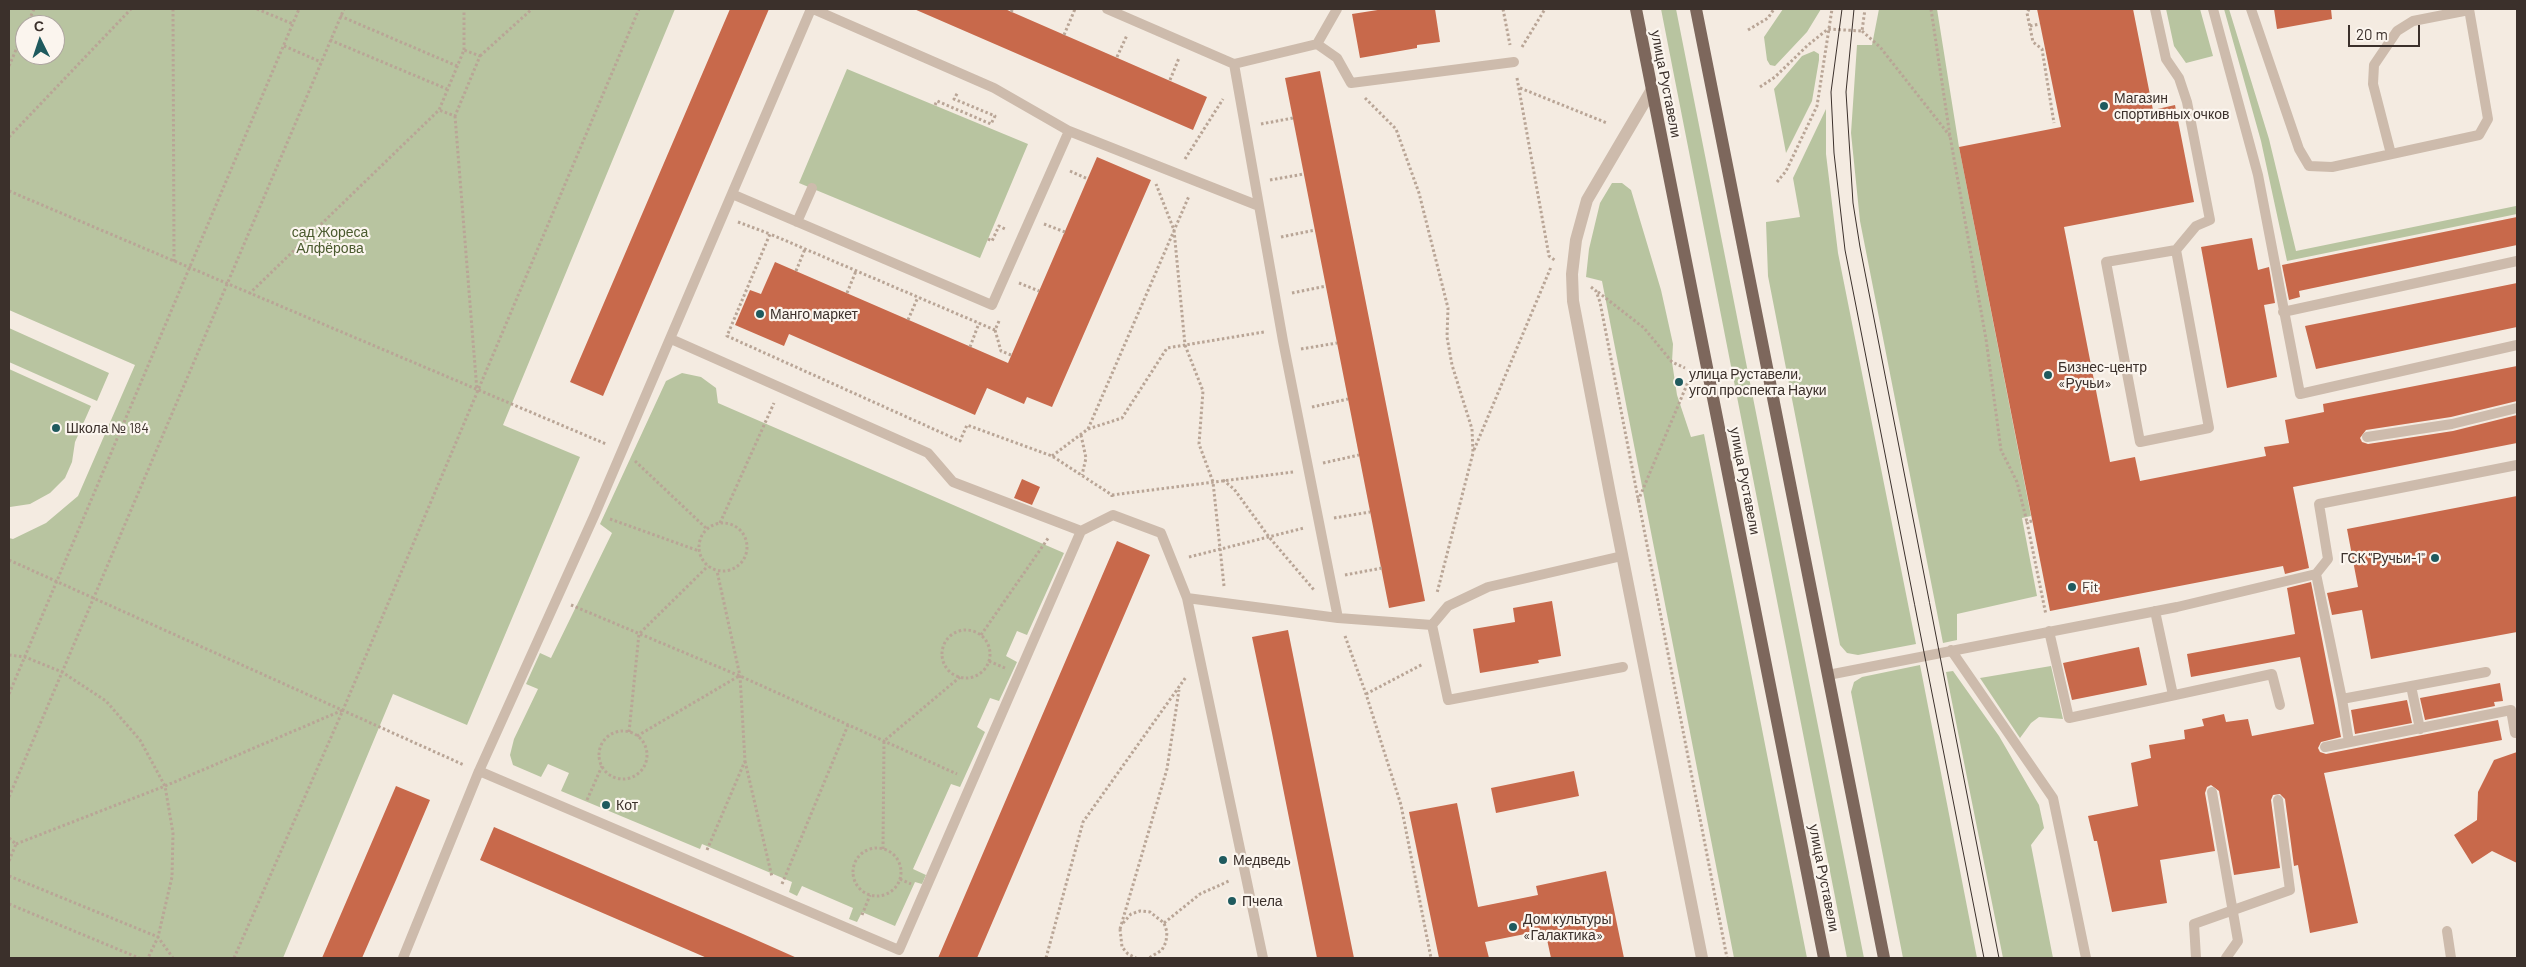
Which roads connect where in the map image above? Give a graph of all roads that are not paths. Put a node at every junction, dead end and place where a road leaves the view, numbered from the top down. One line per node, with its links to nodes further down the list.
1 (812, 9): 14 (lane); 17 (lane)
2 (1107, 9): 12 (lane)
3 (1337, 9): 10 (lane)
4 (1636, 9): 13 (main road, улица Руставели)
5 (1696, 9): 39 (main road)
6 (2156, 9): 20 (lane)
7 (2213, 9): 22 (lane)
8 (2251, 9): 15 (lane)
9 (2469, 9): 15 (lane); 15 (lane)
10 (1317, 44): 11 (lane); 12 (lane)
11 (1514, 62)
12 (1234, 64): 18 (lane)
13 (1651, 91): 29 (street); 57 (main road, улица Руставели)
14 (1069, 131): 18 (lane); 19 (lane)
15 (2392, 154)
16 (812, 188): 19 (lane)
17 (732, 194): 19 (lane); 23 (lane)
18 (1259, 206): 33 (lane)
19 (797, 222)
20 (2176, 250): 20 (lane)
21 (2517, 261): 22 (lane)
22 (2282, 312): 24 (lane)
23 (671, 339): 28 (lane); 48 (lane)
24 (2517, 345)
25 (2517, 408): 26 (lane)
26 (2367, 437)
27 (2517, 465): 30 (lane)
28 (1081, 531): 31 (lane); 53 (lane)
29 (1622, 556): 34 (lane); 56 (street)
30 (2316, 574): 32 (lane); 42 (lane)
31 (1187, 598): 33 (lane); 55 (lane)
32 (2155, 611): 35 (lane); 41 (lane)
33 (1338, 618): 34 (lane)
34 (1432, 625): 37 (lane)
35 (2049, 631): 36 (lane); 41 (lane)
36 (1951, 650): 39 (lane); 59 (lane)
37 (1623, 667)
38 (2486, 672): 40 (lane)
39 (1828, 675): 58 (main road)
40 (2411, 686): 42 (lane); 44 (lane)
41 (2173, 695): 43 (lane)
42 (2342, 699): 46 (lane)
43 (2280, 705)
44 (2420, 728): 45 (lane); 46 (lane)
45 (2514, 733)
46 (2349, 742): 47 (lane)
47 (2325, 747)
48 (479, 771): 53 (lane); 54 (lane)
49 (2212, 792): 51 (lane)
50 (2278, 800): 51 (lane)
51 (2232, 911): 60 (lane); 61 (lane)
52 (2447, 931): 62 (lane)
53 (897, 954)
54 (403, 958)
55 (1264, 958)
56 (1702, 958)
57 (1824, 958)
58 (1884, 958)
59 (2086, 958)
60 (2196, 958)
61 (2226, 958)
62 (2451, 958)

